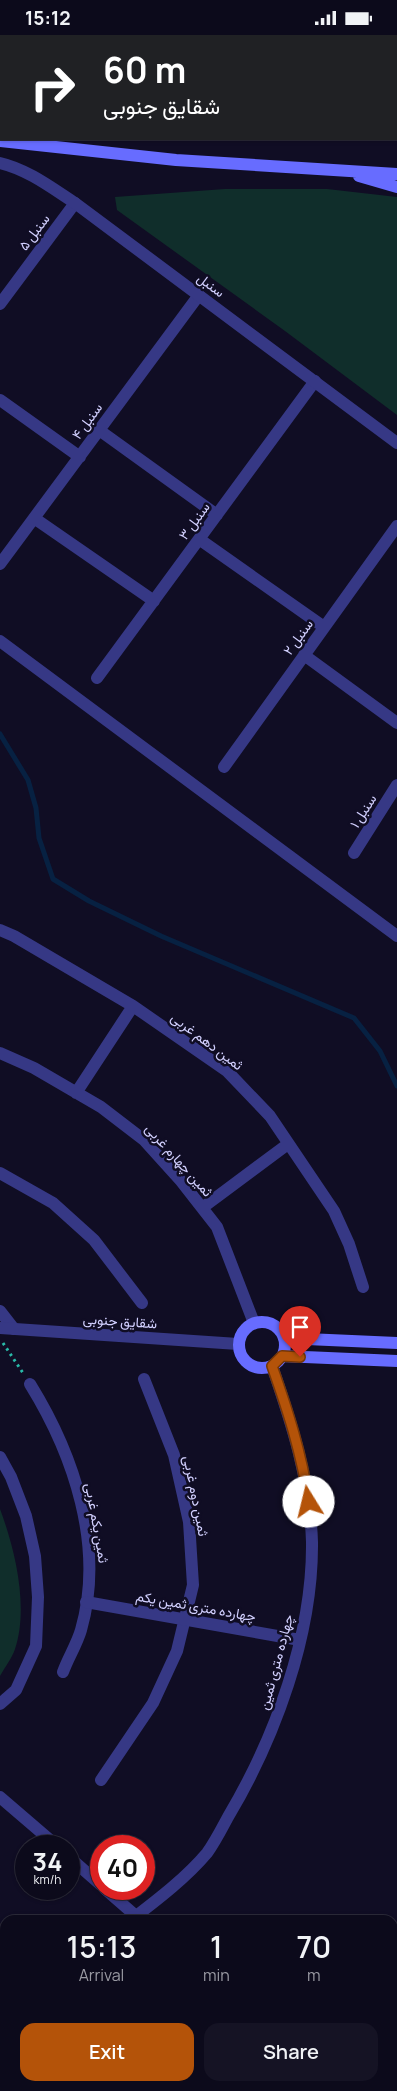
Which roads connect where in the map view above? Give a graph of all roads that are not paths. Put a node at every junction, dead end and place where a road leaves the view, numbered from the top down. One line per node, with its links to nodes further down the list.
1 (0, 141): 3 (main road)
2 (0, 163): 6 (street, سنبل)
3 (338, 170): 4 (main road); 5 (main road)
4 (397, 174)
5 (397, 187)
6 (75, 203): 7 (street, سنبل); 8 (street, سنبل ۵)
7 (199, 295): 9 (street, سنبل); 11 (street, سنبل ۴)
8 (0, 303)
9 (315, 381): 12 (street, سنبل); 14 (street, سنبل ۳)
10 (0, 400): 13 (street)
11 (99, 430): 13 (street, سنبل ۴); 14 (street)
12 (397, 443)
13 (80, 457): 15 (street, سنبل ۴)
14 (217, 515): 17 (street, سنبل ۳)
15 (34, 519): 18 (street, سنبل ۴); 19 (street)
16 (397, 526): 20 (street, سنبل ۲)
17 (199, 539): 19 (street, سنبل ۳); 20 (street)
18 (0, 565)
19 (154, 601): 23 (street, سنبل ۳)
20 (324, 627): 22 (street, سنبل ۲)
21 (0, 641): 29 (street)
22 (304, 655): 24 (street); 25 (street, سنبل ۲)
23 (97, 678)
24 (397, 723)
25 (224, 767)
26 (397, 785): 27 (street, سنبل ۱)
27 (354, 853)
28 (0, 930): 30 (street, ثمین دهم غربی)
29 (397, 936)
30 (133, 1007): 32 (street); 33 (street, ثمین دهم غربی)
31 (0, 1053): 32 (street, ثمین چهارم غربی)
32 (76, 1093): 35 (street, ثمین چهارم غربی)
33 (288, 1143): 35 (street); 36 (street, ثمین دهم غربی)
34 (0, 1173): 37 (street)
35 (202, 1208): 39 (street, ثمین چهارم غربی)
36 (364, 1287)
37 (142, 1303)
38 (0, 1311): 41 (street)
39 (254, 1323): 42 (main road); 44 (main road)
40 (0, 1328): 41 (street, شقایق جنوبی)
41 (14, 1329): 44 (street, شقایق جنوبی)
42 (284, 1338): 43 (main road); 45 (main road)
43 (397, 1343)
44 (238, 1344): 47 (main road)
45 (282, 1356): 46 (main road); 47 (main road)
46 (397, 1361)
47 (272, 1366): 53 (street, چهارده متری ثمین)
48 (144, 1379): 52 (street, ثمین دوم غربی)
49 (30, 1384): 51 (street, ثمین یکم غربی)
50 (0, 1457): 55 (street)
51 (86, 1601): 52 (street, چهارده متری ثمین یکم); 54 (street, ثمین یکم غربی)
52 (184, 1620): 53 (street, چهارده متری ثمین یکم); 56 (street, ثمین دوم غربی)
53 (300, 1640): 63 (street, چهارده متری ثمین)
54 (63, 1672)
55 (0, 1704)
56 (101, 1781)
57 (0, 1797): 58 (street)
58 (44, 1835)
59 (80, 1867): 60 (street)
60 (90, 1875)
61 (116, 1900): 62 (street)
62 (130, 1915)
63 (137, 1915)

